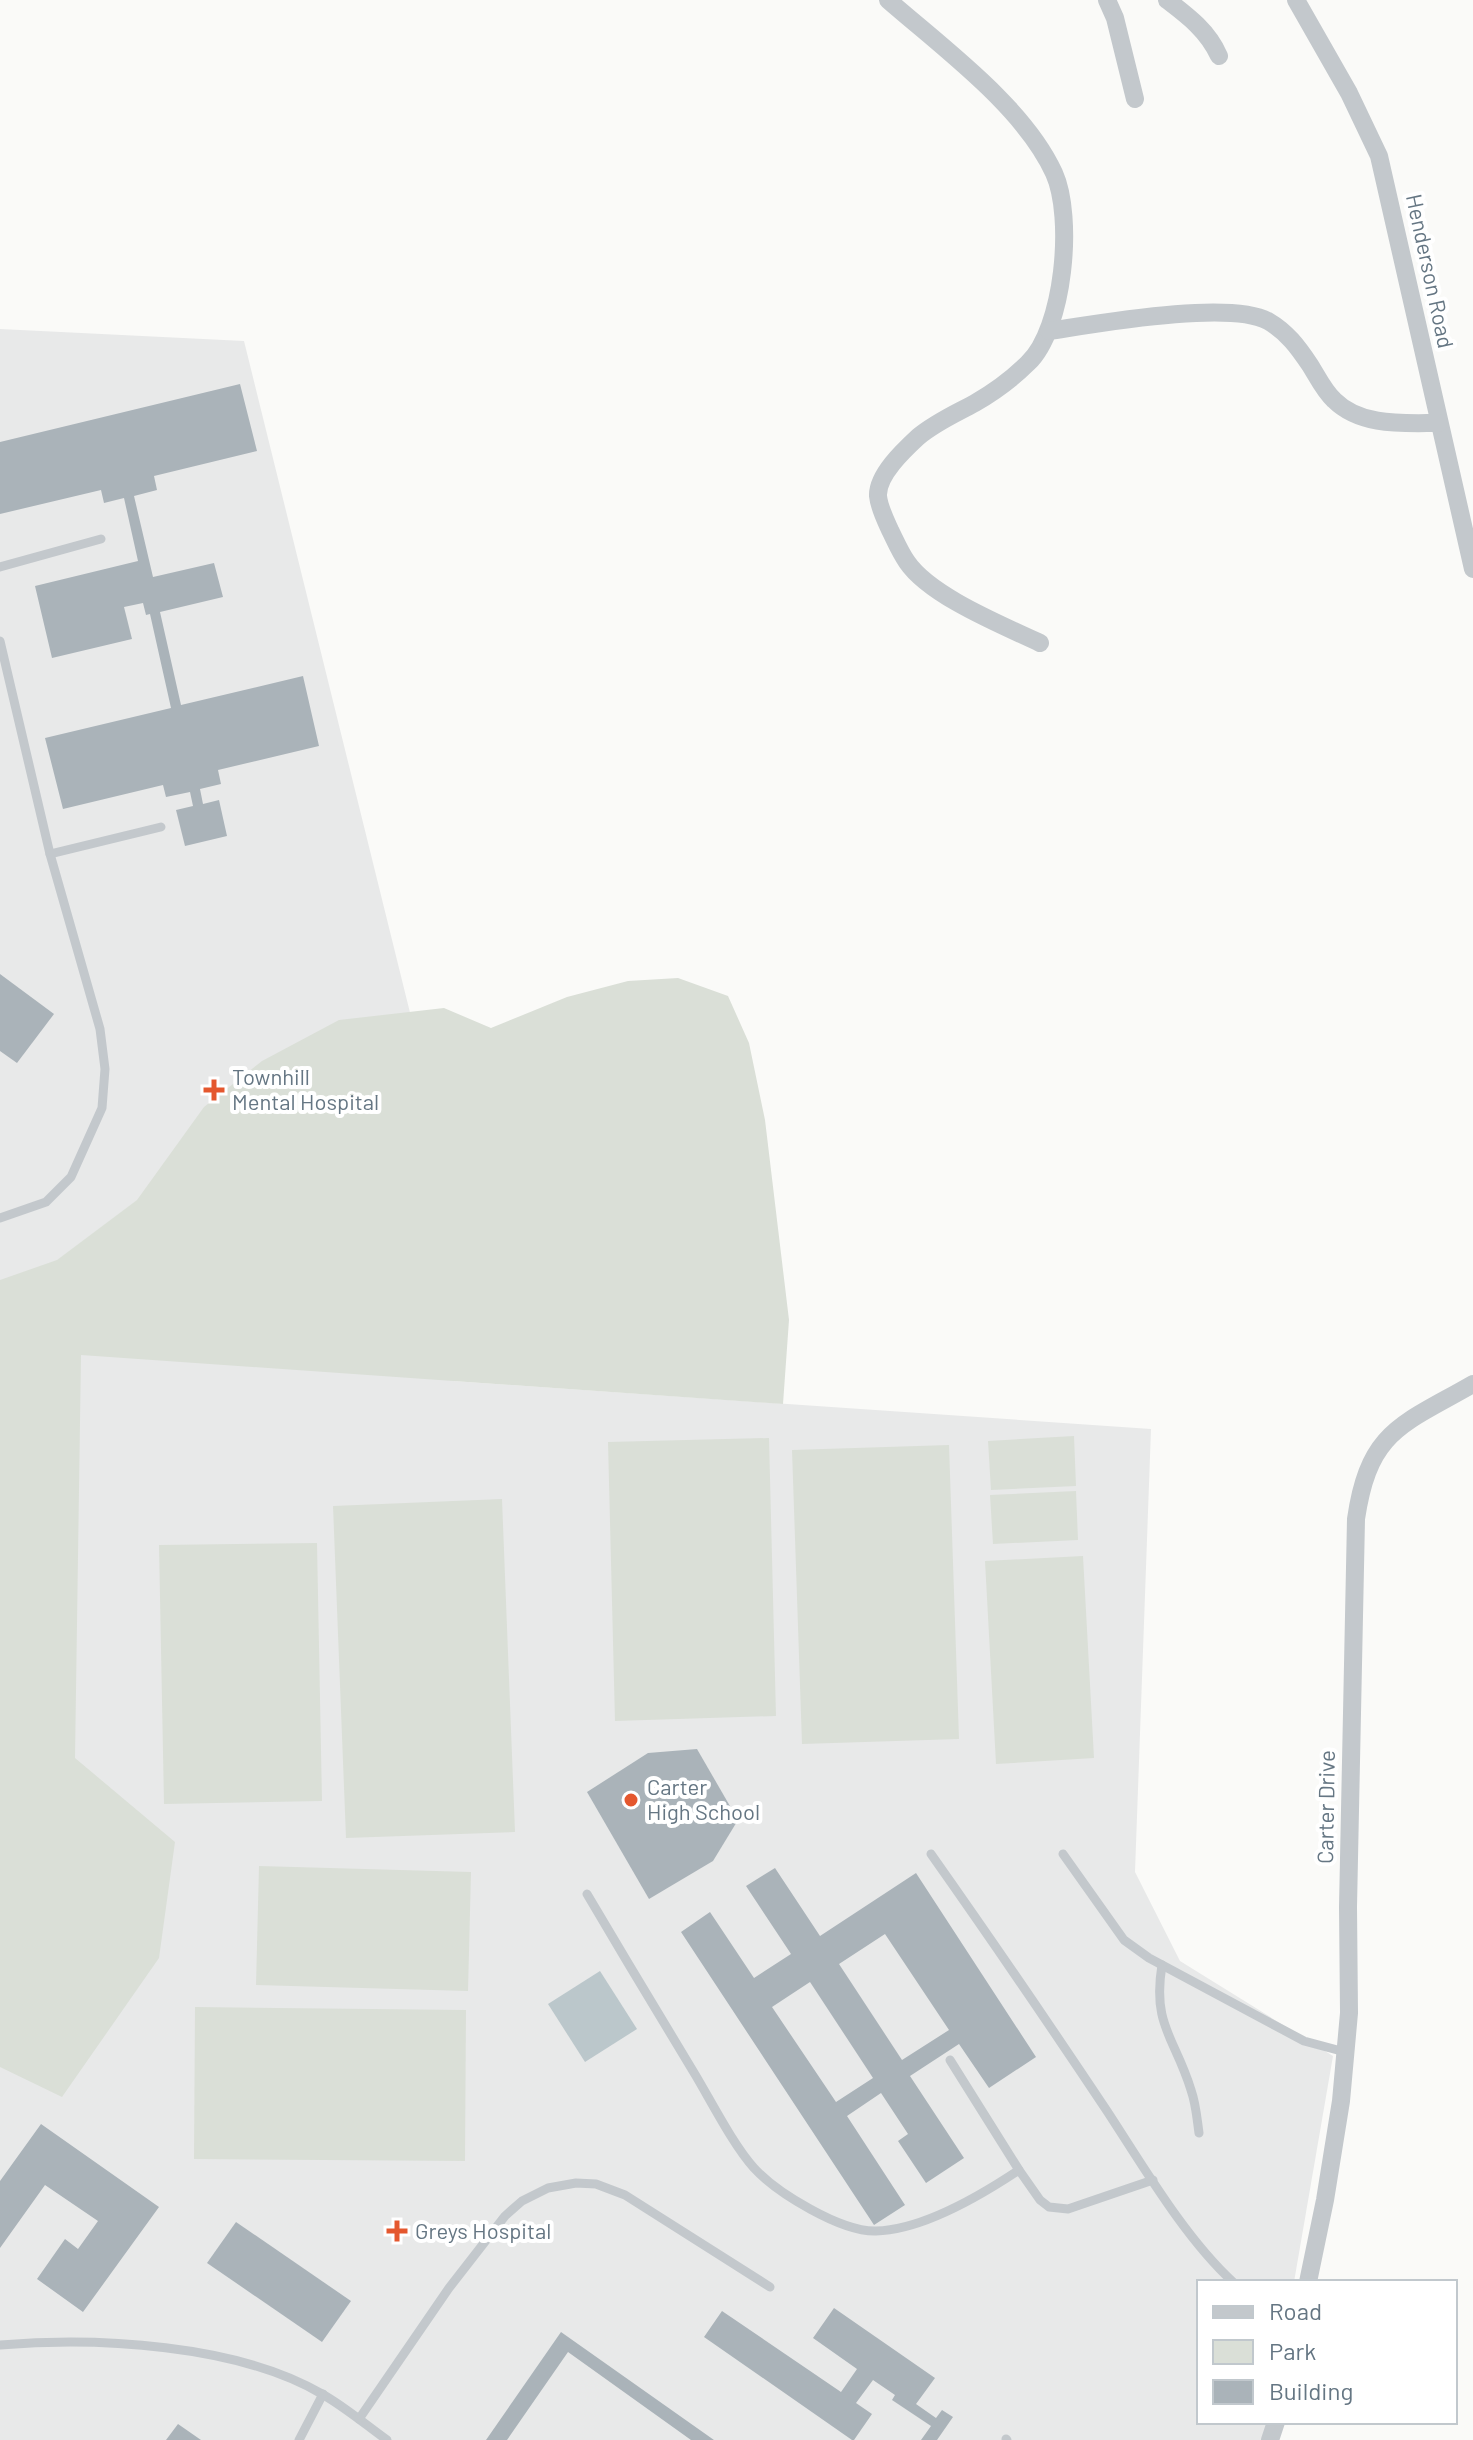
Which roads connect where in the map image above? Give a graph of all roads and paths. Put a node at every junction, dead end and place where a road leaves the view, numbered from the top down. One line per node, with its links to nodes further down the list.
1 (888, 0): 7 (street)
2 (1107, 0): 6 (street)
3 (1167, 0): 5 (street)
4 (1296, 0): 8 (street, Henderson Road)
5 (1219, 56)
6 (1135, 99)
7 (1049, 331): 8 (street); 13 (street)
8 (1439, 423): 11 (street, Henderson Road)
9 (101, 539): 10 (lane)
10 (0, 567)
11 (1473, 569)
12 (0, 641): 15 (lane)
13 (1040, 643)
14 (161, 827): 15 (lane)
15 (50, 854): 16 (lane)
16 (0, 1218)
17 (1473, 1384): 22 (street, Carter Drive)
18 (931, 1854): 26 (lane)
19 (1063, 1854): 21 (lane)
20 (587, 1894): 25 (lane)
21 (1162, 1965): 22 (lane); 24 (lane)
22 (1345, 2052): 28 (street, Carter Drive)
23 (950, 2060): 25 (lane)
24 (1199, 2133)
25 (1019, 2170): 26 (lane)
26 (1153, 2180): 27 (lane)
27 (1231, 2280)
28 (1308, 2280)
29 (770, 2287): 32 (lane)
30 (0, 2345): 31 (lane)
31 (323, 2394): 32 (lane); 33 (lane)
32 (359, 2419): 34 (lane)
33 (299, 2440)
34 (387, 2440)

